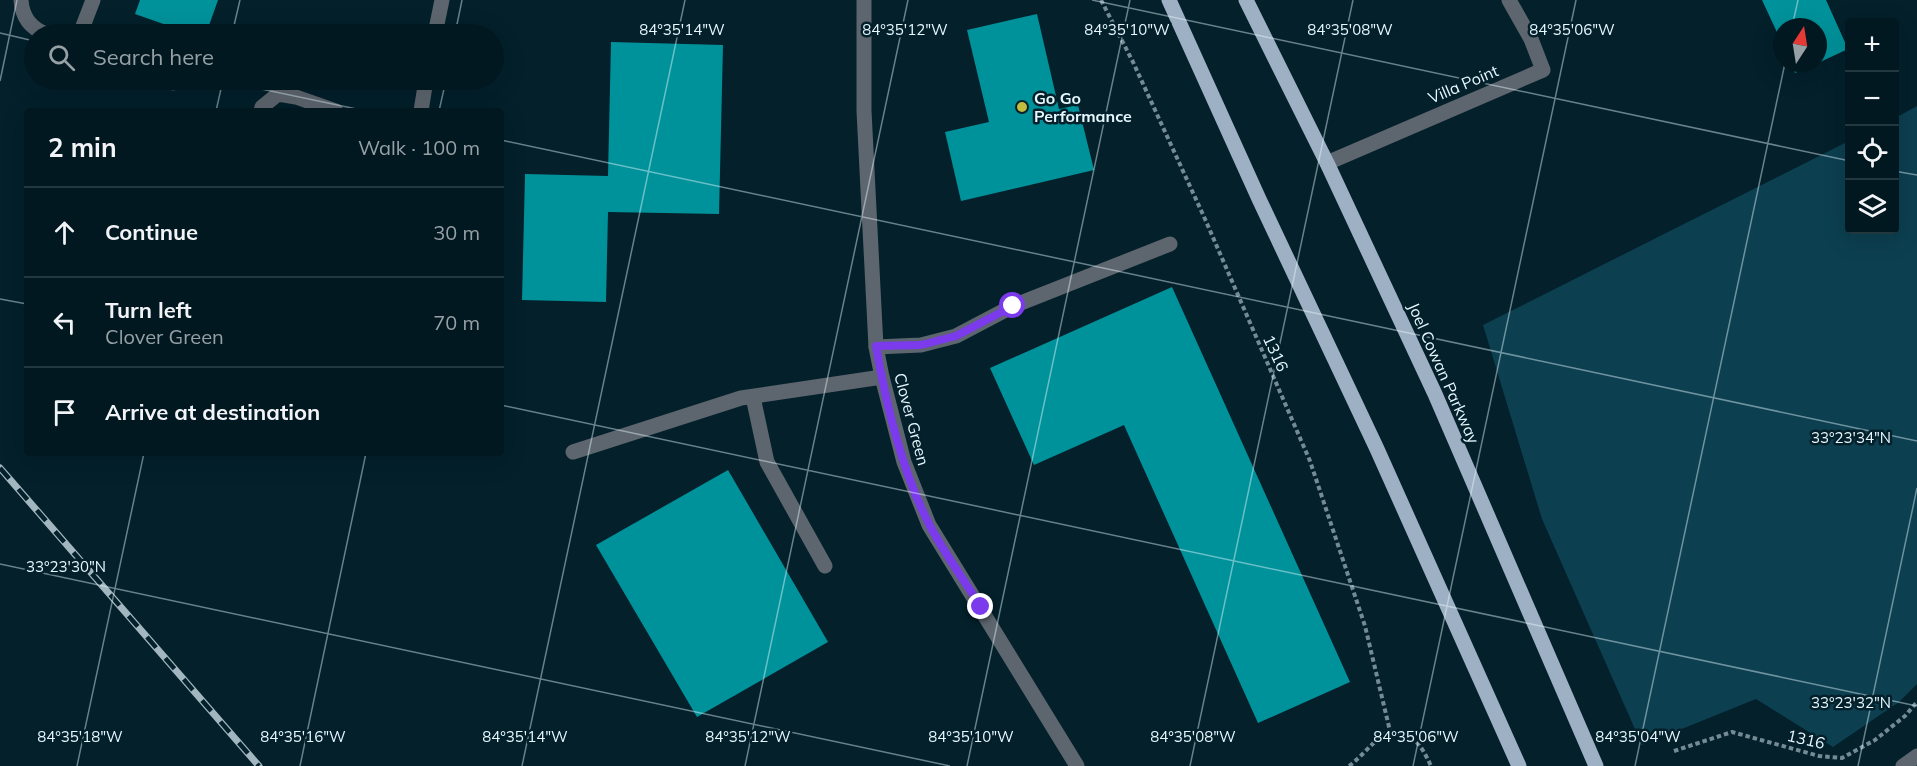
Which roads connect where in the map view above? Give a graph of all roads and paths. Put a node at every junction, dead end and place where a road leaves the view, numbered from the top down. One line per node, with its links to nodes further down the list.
1 (21, 0): 9 (street)
2 (93, 0): 10 (street)
3 (442, 0): 11 (street)
4 (864, 0): 18 (street, Clover Green)
5 (1101, 0): 24 (path, 1316)
6 (1169, 0): 30 (main road)
7 (1246, 0): 16 (main road, Joel Cowan Parkway)
8 (1509, 0): 16 (street, Villa Point)
9 (30, 24)
10 (84, 24)
11 (437, 24)
12 (424, 90): 15 (street)
13 (262, 108): 14 (street)
14 (327, 108)
15 (421, 108)
16 (1327, 163): 31 (main road, Joel Cowan Parkway)
17 (1170, 244): 18 (street)
18 (876, 346): 19 (street, Clover Green)
19 (882, 377): 20 (street); 27 (street, Clover Green)
20 (753, 397): 21 (street); 22 (street)
21 (573, 452)
22 (825, 566)
23 (1917, 702): 25 (path, 1316)
24 (1390, 731): 28 (path); 29 (path)
25 (1674, 751)
26 (1917, 756): 32 (street)
27 (1077, 766)
28 (1349, 766)
29 (1431, 766)
30 (1519, 766)
31 (1596, 766)
32 (1903, 766)

